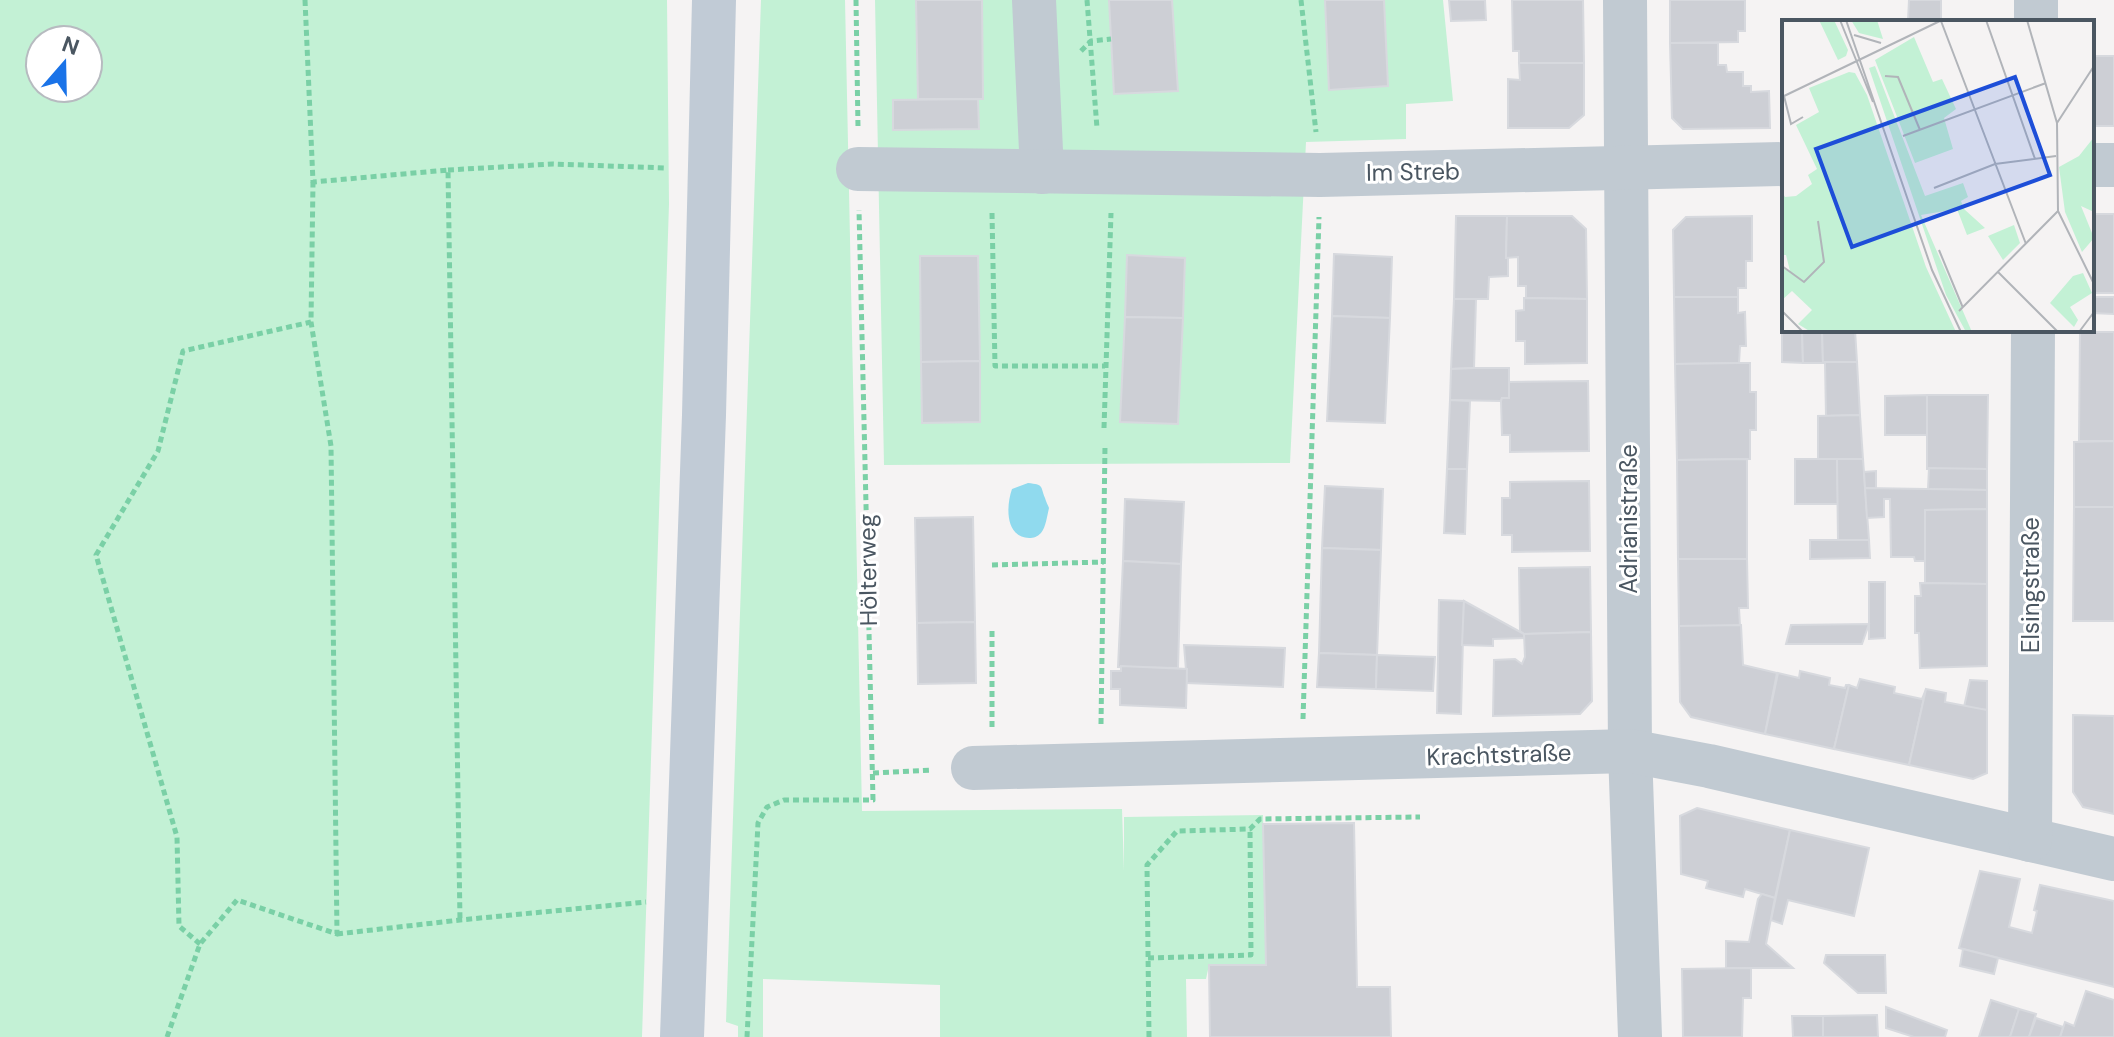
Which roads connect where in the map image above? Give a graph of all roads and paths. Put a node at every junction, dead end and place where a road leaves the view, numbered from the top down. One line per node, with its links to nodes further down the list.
1 (305, 0): 17 (path)
2 (714, 0): 10 (main road)
3 (856, 0): 11 (path, Hölterweg)
4 (1034, 0): 14 (street)
5 (1087, 0): 15 (path)
6 (1301, 0): 16 (path)
7 (1625, 0): 9 (street, Adrianistraße)
8 (1782, 164): 9 (street, Im Streb)
9 (1626, 167): 16 (street, Im Streb); 27 (street, Adrianistraße)
10 (710, 169): 12 (path); 35 (main road)
11 (858, 169): 13 (street, Im Streb); 30 (path, Hölterweg)
12 (448, 170): 17 (path); 36 (path)
13 (991, 171): 14 (street, Im Streb); 20 (path)
14 (1042, 172): 15 (street, Im Streb)
15 (1107, 173): 16 (street, Im Streb); 20 (path)
16 (1320, 175): 28 (path)
17 (313, 182): 18 (path)
18 (311, 322): 37 (path); 38 (path)
19 (2033, 332): 33 (street, Elsingstraße)
20 (1105, 366): 21 (path)
21 (1104, 428)
22 (1105, 446): 23 (path)
23 (1104, 562): 24 (path); 29 (path)
24 (992, 565)
25 (992, 627): 26 (path)
26 (982, 751): 29 (street, Krachtstraße); 30 (path)
27 (1630, 751): 28 (street, Krachtstraße); 33 (street, Krachtstraße); 44 (street, Adrianistraße)
28 (1302, 760): 29 (street, Krachtstraße)
29 (1100, 765)
30 (873, 773): 42 (path, Hölterweg)
31 (1420, 817): 32 (path)
32 (1250, 829): 39 (path); 39 (path)
33 (2030, 840): 34 (street, Krachtstraße)
34 (2114, 859)
35 (687, 898): 36 (path); 41 (main road)
36 (460, 920): 37 (path)
37 (337, 934): 38 (path)
38 (200, 944): 40 (path)
39 (1148, 958): 43 (path)
40 (167, 1037)
41 (682, 1037)
42 (747, 1037)
43 (1149, 1037)
44 (1640, 1037)

